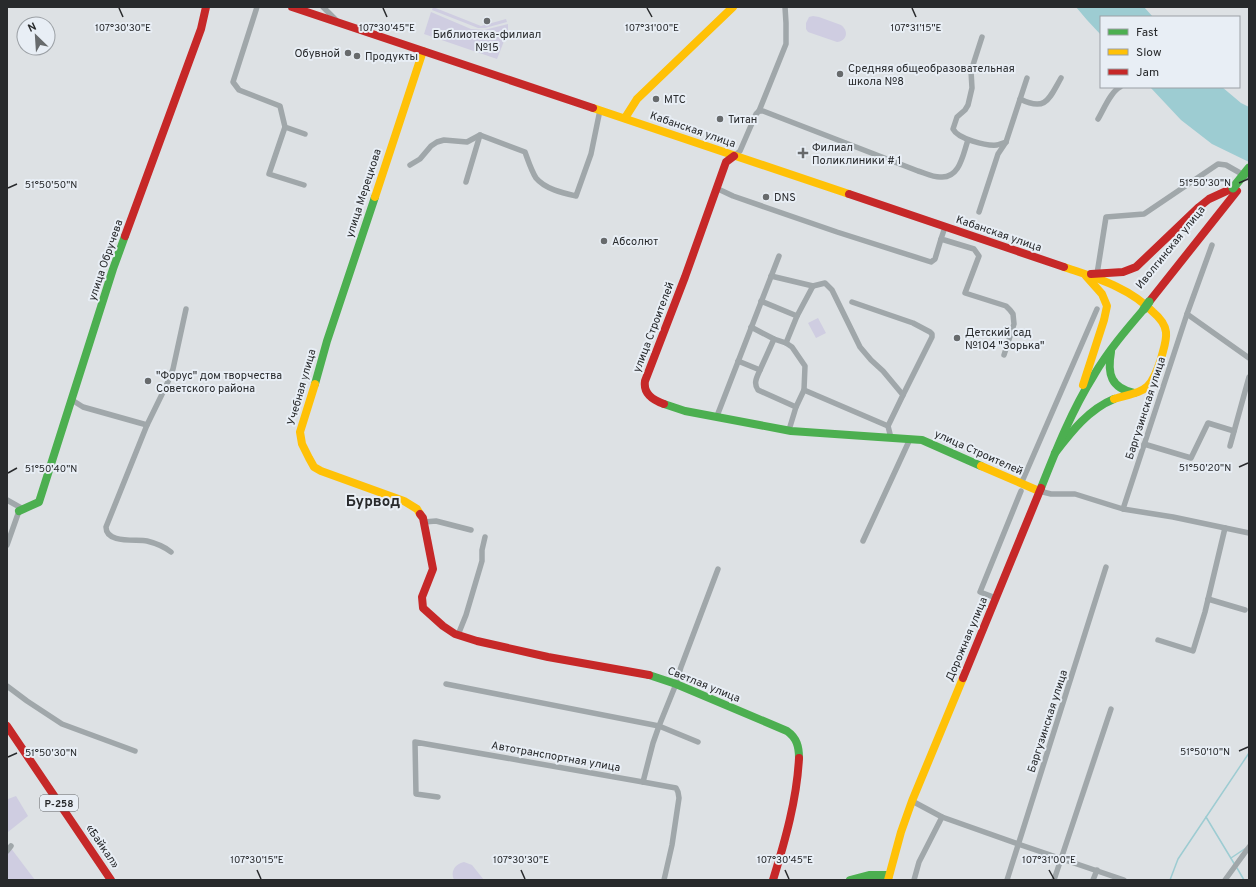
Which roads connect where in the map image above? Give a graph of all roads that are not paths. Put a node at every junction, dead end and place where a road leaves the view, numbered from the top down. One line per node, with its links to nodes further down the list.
1 (206, 7): 61 (main road, улица Обручева)
2 (257, 7): 18 (street)
3 (292, 7): 7 (main road, Кабанская улица)
4 (323, 7): 7 (street)
5 (733, 7): 16 (main road)
6 (785, 7): 15 (street)
7 (338, 23): 9 (main road, Кабанская улица)
8 (982, 37): 21 (street)
9 (423, 51): 14 (main road, Кабанская улица); 49 (main road, улица Мерецкова)
10 (1027, 78): 13 (street)
11 (1061, 78): 13 (street)
12 (1118, 88): 17 (street)
13 (1020, 99): 22 (street)
14 (600, 110): 16 (main road, Кабанская улица); 20 (street)
15 (759, 111): 21 (street); 23 (street)
16 (625, 118): 23 (main road, Кабанская улица)
17 (1098, 119)
18 (285, 128): 19 (street); 28 (street)
19 (305, 134)
20 (480, 135): 24 (street); 27 (street)
21 (968, 140): 22 (street)
22 (1006, 142): 31 (street)
23 (734, 156): 29 (main road, улица Строителей); 32 (main road, Кабанская улица)
24 (410, 165)
25 (1249, 168): 30 (main road, Иволгинская улица, bridge)
26 (1249, 177): 30 (main road, Иволгинская улица); 36 (street)
27 (466, 182)
28 (304, 184)
29 (716, 188): 33 (street); 64 (main road, улица Строителей)
30 (1235, 190): 36 (main road, Кабанская улица); 42 (main road, Иволгинская улица)
31 (978, 212)
32 (945, 227): 33 (street); 37 (main road, Кабанская улица)
33 (941, 239): 52 (street)
34 (1212, 245): 45 (street, Баргузинская улица)
35 (779, 256): 38 (street)
36 (1097, 274): 37 (main road, Кабанская улица)
37 (1085, 275): 57 (main road); 59 (main road, Кабанская улица)
38 (771, 276): 39 (street); 40 (street)
39 (813, 286): 46 (street); 60 (street)
40 (761, 301): 46 (street); 47 (street)
41 (852, 302): 60 (street)
42 (1144, 303): 51 (main road, Дорожная улица); 57 (main road, Дорожная улица)
43 (186, 309): 65 (street)
44 (1097, 309): 74 (street)
45 (1187, 314): 53 (street); 71 (street, Баргузинская улица)
46 (797, 316): 50 (street)
47 (751, 327): 48 (street); 54 (street)
48 (774, 339): 50 (street); 55 (street)
49 (327, 342): 79 (main road, Учебная улица)
50 (786, 343): 58 (street)
51 (1111, 348): 59 (main road); 63 (main road, Дорожная улица)
52 (1004, 356)
53 (1249, 358)
54 (738, 361): 55 (street); 64 (street)
55 (760, 370): 62 (street)
56 (1249, 377): 68 (street)
57 (1083, 385): 63 (main road, Дорожная улица)
58 (804, 390): 62 (street); 66 (street)
59 (1136, 394): 73 (main road)
60 (903, 395): 66 (street)
61 (72, 400): 65 (street); 78 (main road, улица Обручева)
62 (796, 407): 67 (street)
63 (1074, 410): 73 (main road, Дорожная улица)
64 (717, 416): 67 (main road, улица Строителей)
65 (147, 425): 86 (street)
66 (888, 426): 69 (street)
67 (789, 430): 69 (main road, улица Строителей)
68 (1234, 431): 71 (street); 72 (street)
69 (891, 438): 70 (main road, улица Строителей)
70 (910, 439): 74 (main road, улица Строителей); 84 (street)
71 (1144, 444): 77 (street, Баргузинская улица)
72 (1230, 446)
73 (1054, 453): 75 (main road, Дорожная улица)
74 (1021, 488): 75 (main road, улица Строителей); 89 (street)
75 (1039, 491): 77 (street); 89 (main road, Дорожная улица)
76 (7, 500): 78 (street)
77 (1123, 509): 80 (street)
78 (21, 510): 85 (street)
79 (424, 522): 81 (street); 92 (main road, Учебная улица)
80 (1226, 528): 82 (street); 90 (street)
81 (471, 530)
82 (1249, 533)
83 (485, 537): 92 (street)
84 (863, 541)
85 (7, 545)
86 (171, 552)
87 (1106, 567): 106 (street, Баргузинская улица)
88 (718, 569): 95 (street)
89 (996, 598): 104 (main road, Дорожная улица)
90 (1208, 599): 91 (street); 93 (street)
91 (1245, 610)
92 (457, 634): 95 (main road, Светлая улица)
93 (1158, 640)
94 (446, 684): 99 (street)
95 (676, 684): 99 (street); 113 (main road, Светлая улица)
96 (7, 686): 101 (street)
97 (1110, 709): 108 (street)
98 (7, 726): 111 (main road, «Байкал» / Р-258)
99 (659, 726): 100 (street); 102 (street)
100 (698, 742)
101 (135, 751)
102 (643, 782): 103 (street, Автотранспортная улица); 112 (street, Автотранспортная улица)
103 (438, 797)
104 (912, 801): 105 (street); 110 (main road, Дорожная улица)
105 (942, 817): 106 (street); 115 (street)
106 (1018, 844): 108 (street); 116 (street, Баргузинская улица)
107 (1249, 847): 120 (street)
108 (1062, 859): 109 (street); 117 (street)
109 (1097, 870): 118 (street); 119 (street)
110 (888, 878): 114 (main road)
111 (111, 880)
112 (664, 880)
113 (773, 880)
114 (850, 880)
115 (914, 880)
116 (1007, 880)
117 (1054, 880)
118 (1093, 880)
119 (1124, 880)
120 (1225, 880)

